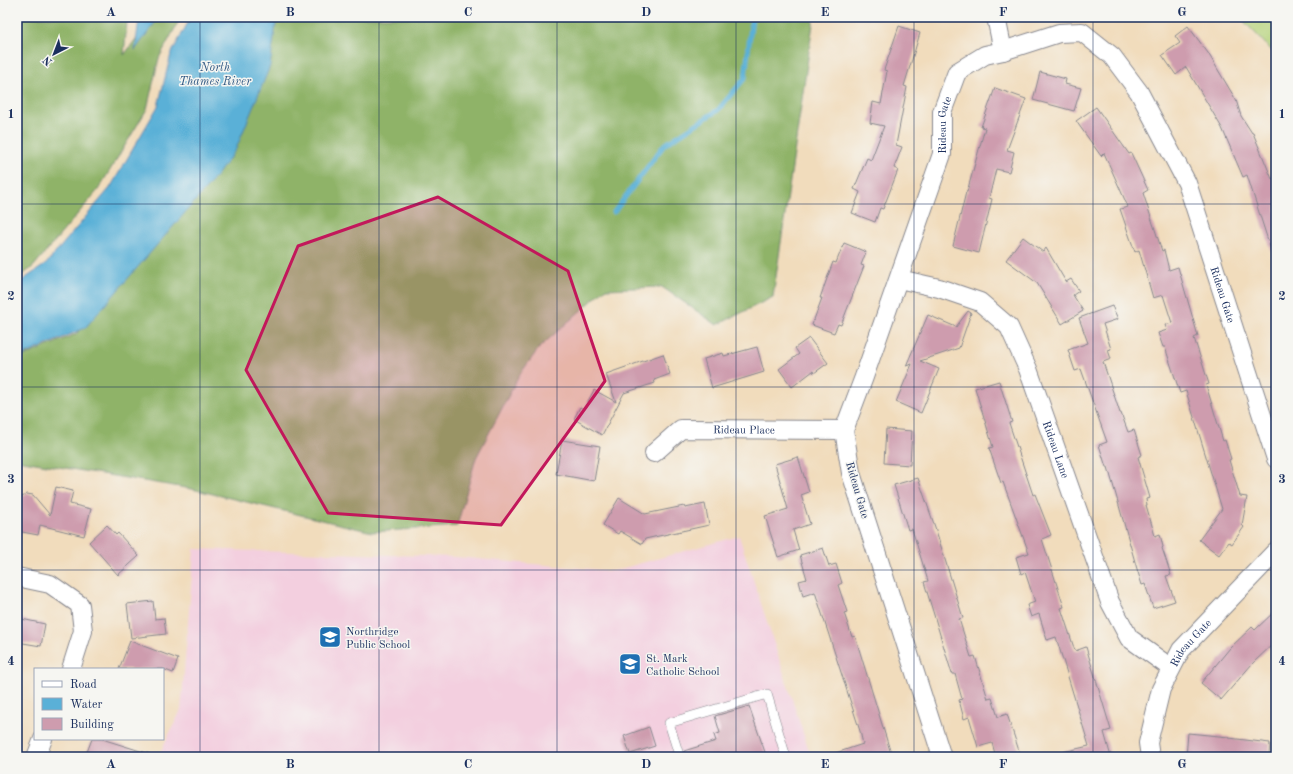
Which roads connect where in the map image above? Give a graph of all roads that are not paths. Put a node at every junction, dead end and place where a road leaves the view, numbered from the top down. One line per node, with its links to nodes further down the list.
1 (996, 17): 2 (street)
2 (1003, 51): 3 (street, Rideau Gate); 6 (street, Rideau Gate)
3 (899, 279): 4 (street, Rideau Gate); 10 (street, Rideau Lane)
4 (844, 430): 5 (street, Rideau Place); 15 (street, Rideau Gate)
5 (654, 453)
6 (1276, 459)
7 (1276, 551): 10 (street, Rideau Gate)
8 (17, 577): 9 (street)
9 (71, 668)
10 (1171, 668): 16 (street, Rideau Gate)
11 (43, 740): 12 (street)
12 (36, 757)
13 (674, 757): 14 (lane)
14 (786, 757)
15 (942, 757)
16 (1150, 757)

